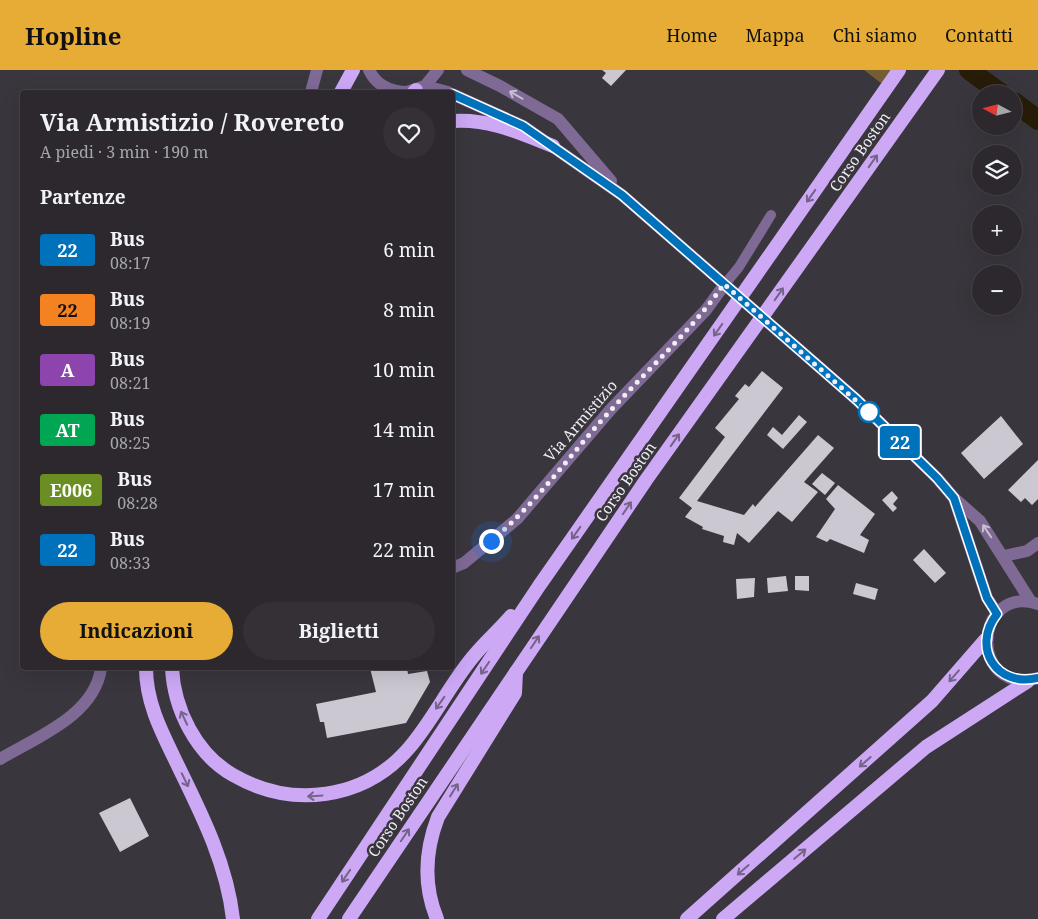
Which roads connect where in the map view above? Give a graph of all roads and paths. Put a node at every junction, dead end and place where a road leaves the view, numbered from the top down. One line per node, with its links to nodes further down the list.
1 (317, 70): 8 (street)
2 (353, 70): 9 (highway)
3 (369, 70): 10 (street)
4 (438, 70): 11 (street)
5 (467, 70): 15 (street, one-way to 5)
6 (899, 70): 22 (highway, Corso Boston, one-way to 22)
7 (938, 70): 29 (highway, Corso Boston, one-way to 7)
8 (312, 90)
9 (343, 90)
10 (404, 90)
11 (414, 90)
12 (455, 95): 14 (street)
13 (455, 121): 14 (highway)
14 (553, 146): 15 (street)
15 (622, 195): 17 (street)
16 (771, 215): 17 (lane, Via Armistizio)
17 (724, 284): 18 (street); 21 (street, Via Armistizio)
18 (954, 498): 20 (street, one-way to 18); 24 (street)
19 (1038, 543): 20 (street)
20 (1004, 556): 23 (street)
21 (455, 567)
22 (539, 586): 28 (highway, one-way to 28); 33 (highway, Corso Boston, one-way to 33)
23 (1035, 603): 24 (street)
24 (997, 614): 25 (street)
25 (986, 639): 30 (street); 36 (highway, one-way to 36)
26 (101, 670): 31 (street)
27 (146, 670): 32 (highway, one-way to 32)
28 (172, 670)
29 (516, 670): 34 (highway, Corso Boston, one-way to 29); 35 (highway, one-way to 29)
30 (1033, 679): 37 (highway, one-way to 30)
31 (0, 759)
32 (233, 919)
33 (318, 919)
34 (349, 919)
35 (437, 919)
36 (687, 919)
37 (723, 919)

